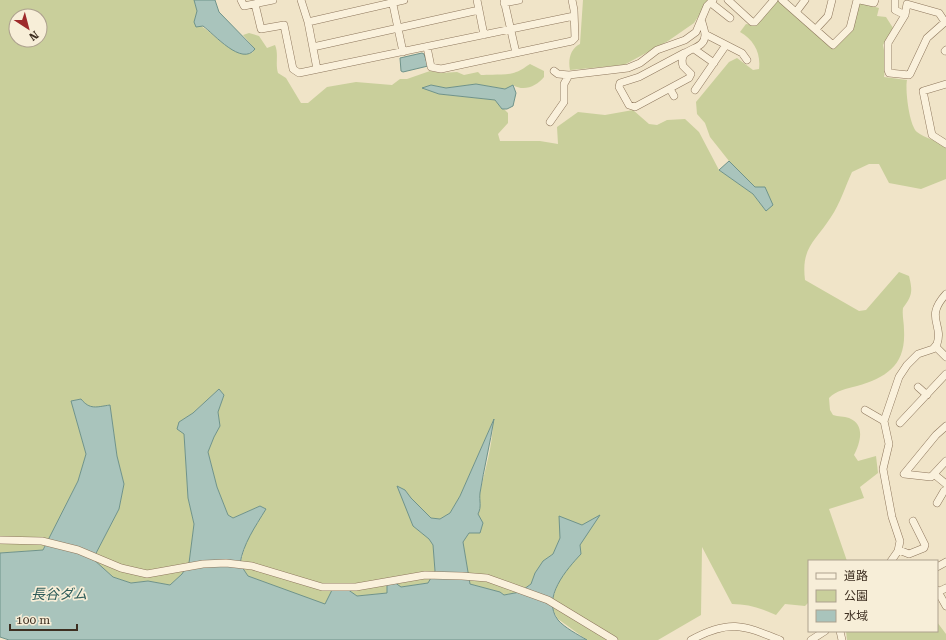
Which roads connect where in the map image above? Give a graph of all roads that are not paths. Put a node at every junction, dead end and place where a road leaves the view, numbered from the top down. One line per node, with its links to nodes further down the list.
1 (241, 0): 19 (street)
2 (272, 0): 19 (street)
3 (301, 0): 26 (street)
4 (404, 0): 16 (street)
5 (477, 0): 20 (street)
6 (519, 0): 18 (street)
7 (572, 0): 24 (street)
8 (728, 0): 9 (street)
9 (774, 0)
10 (782, 0): 22 (street)
11 (806, 0): 22 (street)
12 (832, 0): 31 (street)
13 (859, 0): 14 (street); 31 (street)
14 (874, 0)
15 (895, 0): 23 (street)
16 (392, 1): 26 (street); 29 (street)
17 (712, 1): 25 (street); 27 (street)
18 (504, 2): 30 (street)
19 (255, 4): 43 (street)
20 (479, 10): 29 (street); 32 (street)
21 (943, 11): 23 (street); 28 (street)
22 (796, 12): 31 (street)
23 (905, 15): 28 (street)
24 (574, 16): 30 (street); 39 (street)
25 (730, 18)
26 (308, 22): 35 (street)
27 (702, 22): 33 (street); 45 (street)
28 (946, 22)
29 (398, 28): 35 (street); 38 (street)
30 (510, 29): 32 (street); 39 (street)
31 (816, 29)
32 (484, 34): 36 (street)
33 (705, 34): 34 (street); 37 (street)
34 (726, 45): 41 (street); 42 (street)
35 (313, 47): 43 (street)
36 (427, 47): 38 (street); 39 (street)
37 (694, 49): 40 (street); 42 (street)
38 (403, 52): 43 (street)
39 (516, 53)
40 (684, 53): 47 (street); 47 (street)
41 (747, 60)
42 (714, 63): 48 (street)
43 (317, 69)
44 (554, 71): 45 (street)
45 (569, 75): 50 (street)
46 (946, 84): 51 (street)
47 (670, 89): 49 (street)
48 (695, 90)
49 (674, 96)
50 (550, 122)
51 (946, 144)
52 (946, 294): 53 (street)
53 (936, 347): 54 (street); 59 (street)
54 (946, 357)
55 (946, 374): 57 (street)
56 (918, 387): 57 (street)
57 (926, 395): 60 (street)
58 (865, 410): 59 (street)
59 (884, 420): 69 (street)
60 (900, 423)
61 (946, 426): 63 (street)
62 (946, 461): 63 (street)
63 (935, 475): 64 (street)
64 (946, 484)
65 (946, 490): 66 (street)
66 (937, 503)
67 (913, 520): 69 (street)
68 (0, 540): 75 (street)
69 (899, 550): 70 (street)
70 (892, 560)
71 (946, 588): 72 (street)
72 (938, 591): 73 (street)
73 (946, 606)
74 (823, 632): 78 (street)
75 (614, 640)
76 (691, 640): 77 (street)
77 (780, 640)
78 (811, 640)

